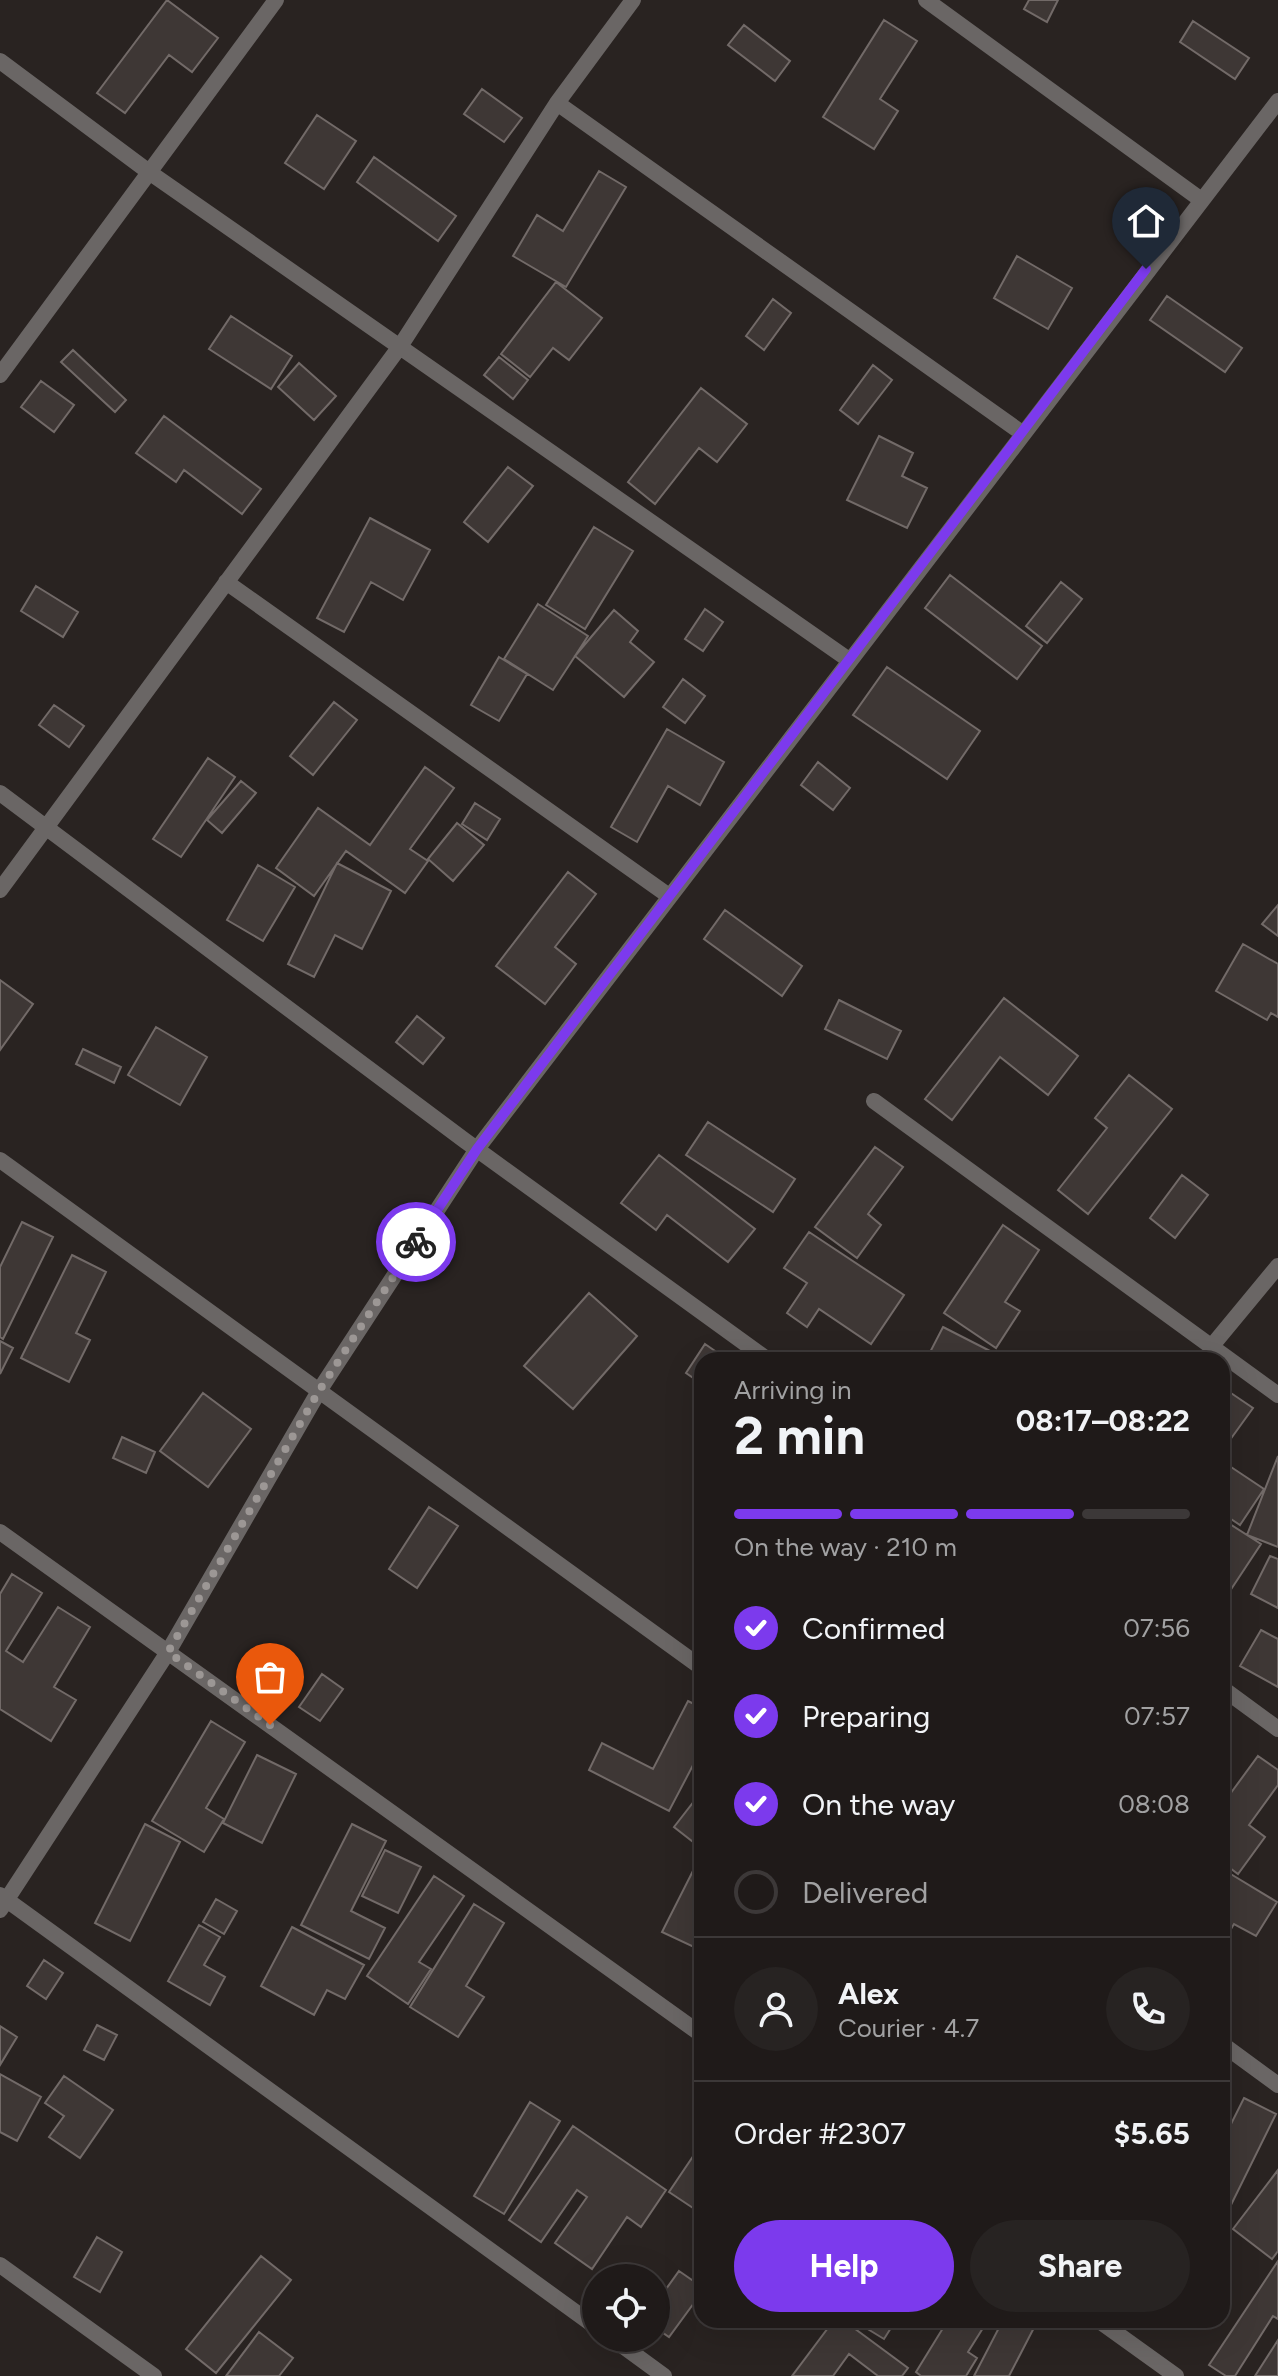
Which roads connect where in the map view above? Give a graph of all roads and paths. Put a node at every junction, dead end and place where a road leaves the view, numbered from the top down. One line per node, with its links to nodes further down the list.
1 (276, 0): 7 (street)
2 (633, 0): 6 (street)
3 (926, 0): 8 (street)
4 (0, 61): 7 (street)
5 (1278, 101): 8 (street)
6 (557, 103): 9 (street); 11 (street)
7 (149, 172): 9 (street); 10 (street)
8 (1200, 199): 11 (street)
9 (401, 345): 12 (street); 13 (street)
10 (0, 375)
11 (1022, 433): 13 (street)
12 (226, 582): 15 (street); 17 (street)
13 (849, 660): 17 (street)
14 (0, 793): 15 (street)
15 (45, 826): 16 (street); 19 (street)
16 (0, 890)
17 (669, 896): 19 (street)
18 (874, 1101): 22 (street)
19 (477, 1149): 23 (street); 26 (street)
20 (0, 1160): 26 (street)
21 (1278, 1266): 22 (street)
22 (1211, 1347): 24 (street)
23 (757, 1352)
24 (1218, 1352)
25 (1230, 1361): 27 (street)
26 (319, 1391): 29 (street); 30 (street)
27 (1278, 1395)
28 (0, 1532): 29 (street)
29 (168, 1652): 33 (street); 34 (street)
30 (694, 1662)
31 (1230, 1694): 32 (street)
32 (1278, 1729)
33 (2, 1901): 38 (street)
34 (694, 2029)
35 (1230, 2050): 36 (street)
36 (1278, 2085)
37 (0, 2265): 41 (street)
38 (582, 2317)
39 (1109, 2328): 43 (street)
40 (631, 2352): 42 (street)
41 (154, 2376)
42 (664, 2376)
43 (1176, 2376)

